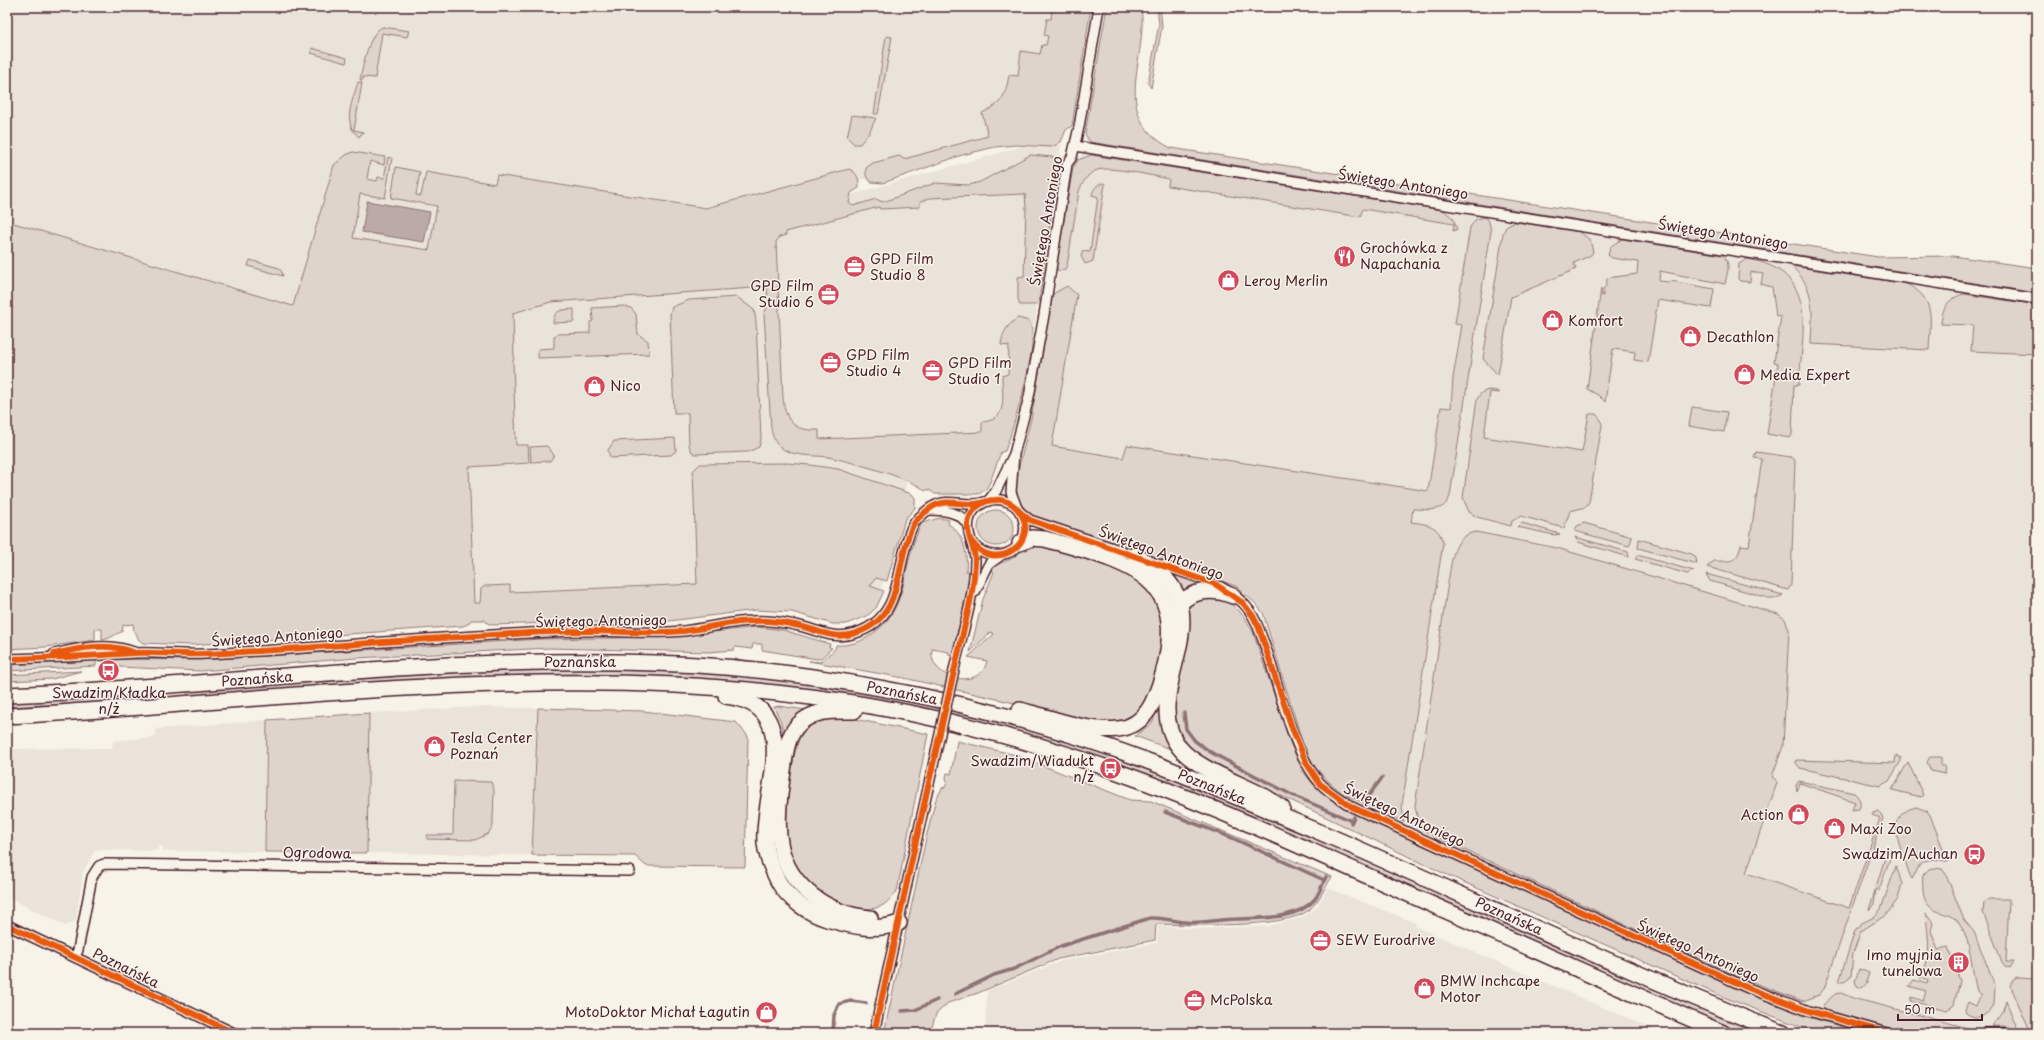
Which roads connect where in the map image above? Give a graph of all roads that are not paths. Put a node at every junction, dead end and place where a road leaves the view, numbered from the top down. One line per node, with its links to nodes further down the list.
1 (1099, 7): 2 (street)
2 (1075, 146): 3 (street, Świętego Antoniego); 4 (street, Świętego Antoniego)
3 (2037, 299)
4 (1014, 454): 5 (street, Świętego Antoniego); 7 (street, Świętego Antoniego)
5 (986, 501): 6 (street, Świętego Antoniego); 7 (street); 8 (street)
6 (928, 510): 8 (street); 17 (street, Świętego Antoniego)
7 (1018, 510): 10 (street); 11 (street, Świętego Antoniego)
8 (968, 526): 9 (street)
9 (972, 542): 12 (street); 13 (street)
10 (1020, 543): 12 (street); 16 (main road)
11 (1135, 555): 14 (street, Świętego Antoniego); 15 (main road)
12 (1001, 556): 13 (street)
13 (973, 595): 25 (street, bridge)
14 (1233, 596): 15 (main road); 32 (street, Świętego Antoniego)
15 (1179, 604): 16 (main road); 23 (main road)
16 (1169, 623): 20 (main road)
17 (7, 659)
18 (660, 683): 21 (main road, Poznańska); 22 (main road, Poznańska); 25 (main road)
19 (7, 695): 20 (main road, Poznańska)
20 (963, 705): 23 (main road, Poznańska)
21 (891, 710): 25 (main road); 30 (main road, Poznańska)
22 (7, 716)
23 (1318, 832): 31 (main road, Poznańska)
24 (630, 871): 27 (street, Ogrodowa)
25 (899, 923): 29 (street)
26 (7, 925): 27 (street, Poznańska)
27 (75, 957): 28 (street, Poznańska)
28 (234, 1033)
29 (874, 1033)
30 (1723, 1033)
31 (1783, 1033)
32 (1888, 1033)
33 (1985, 1033): 34 (street)
34 (2008, 1033)

